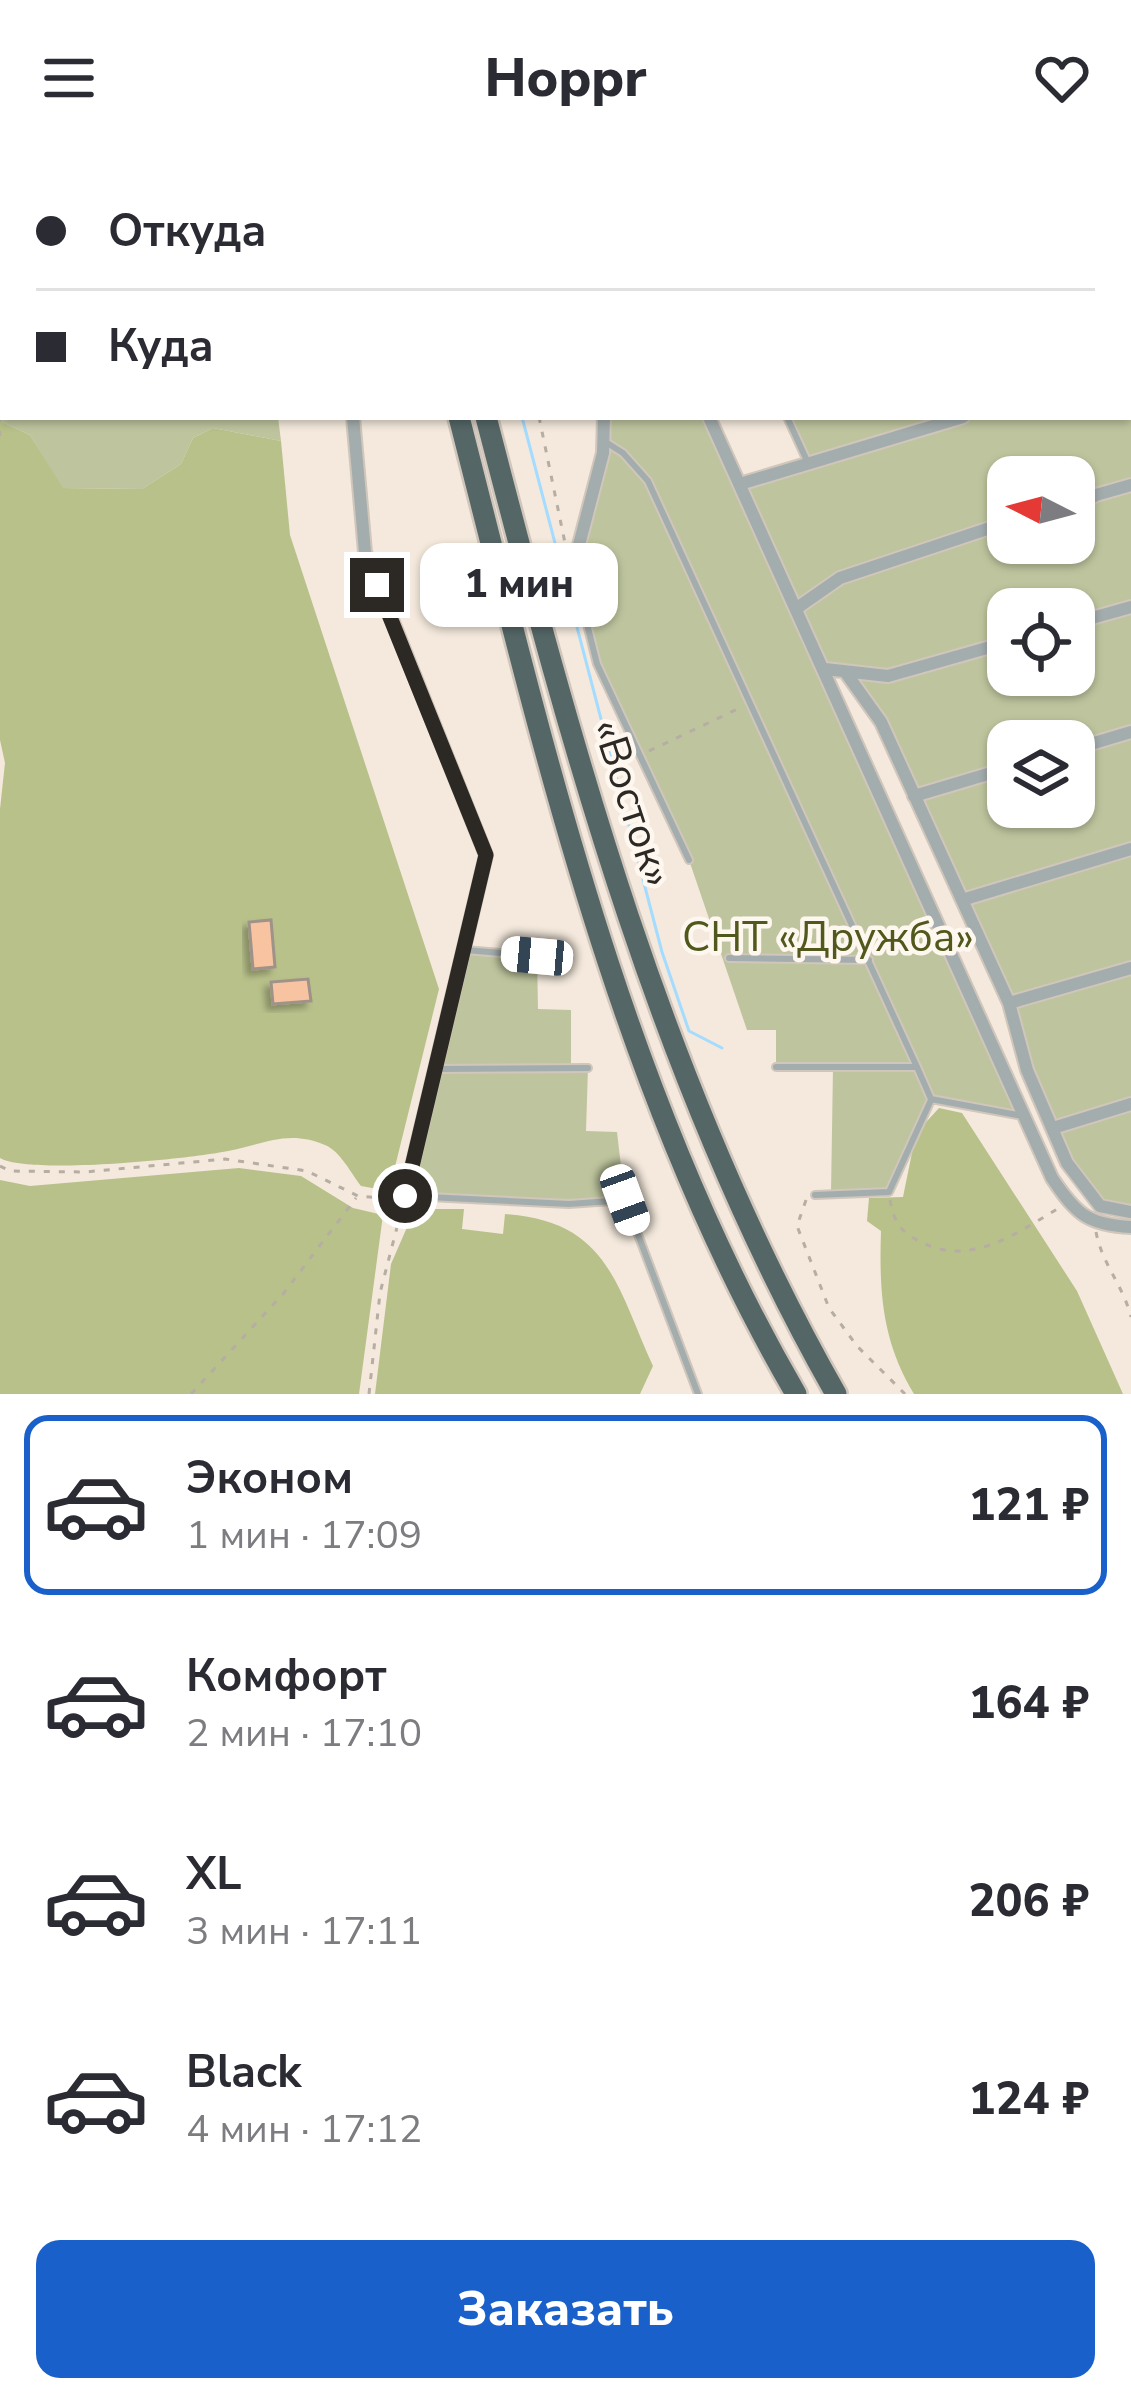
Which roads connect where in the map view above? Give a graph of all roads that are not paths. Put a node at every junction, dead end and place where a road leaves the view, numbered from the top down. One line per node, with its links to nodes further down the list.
1 (352, 420): 30 (street)
2 (460, 420): 49 (highway, «Восток»)
3 (487, 420): 50 (highway, «Восток»)
4 (604, 420): 10 (street)
5 (710, 420): 12 (street)
6 (789, 420): 11 (lane)
7 (906, 420): 9 (street)
8 (953, 420): 9 (street)
9 (912, 433): 11 (street)
10 (603, 441): 16 (street); 33 (lane)
11 (808, 464): 12 (street)
12 (740, 484): 18 (street)
13 (1131, 485): 14 (street)
14 (1095, 496)
15 (987, 529): 18 (street)
16 (573, 568): 28 (lane)
17 (1131, 607): 19 (street)
18 (797, 608): 21 (street)
19 (1095, 617)
20 (987, 649): 22 (street)
21 (825, 669): 22 (street); 42 (street)
22 (846, 673): 26 (street)
23 (1131, 732): 24 (street)
24 (1095, 743)
25 (987, 774): 26 (street)
26 (914, 796): 29 (street)
27 (1131, 849): 29 (street)
28 (689, 860)
29 (962, 900): 35 (street)
30 (461, 950): 31 (lane); 39 (street)
31 (537, 956)
32 (729, 958): 33 (lane)
33 (870, 959): 37 (lane)
34 (1131, 968): 35 (street)
35 (1009, 1003): 43 (street)
36 (776, 1067): 37 (lane)
37 (917, 1067): 40 (lane)
38 (588, 1068): 39 (lane)
39 (436, 1069): 45 (street)
40 (931, 1100): 42 (lane); 44 (lane)
41 (1131, 1104): 43 (street)
42 (1026, 1117): 47 (street)
43 (1053, 1128): 46 (street)
44 (815, 1195)
45 (405, 1196): 48 (lane)
46 (1131, 1212)
47 (1131, 1227)
48 (698, 1394)
49 (796, 1394)
50 (836, 1394)

